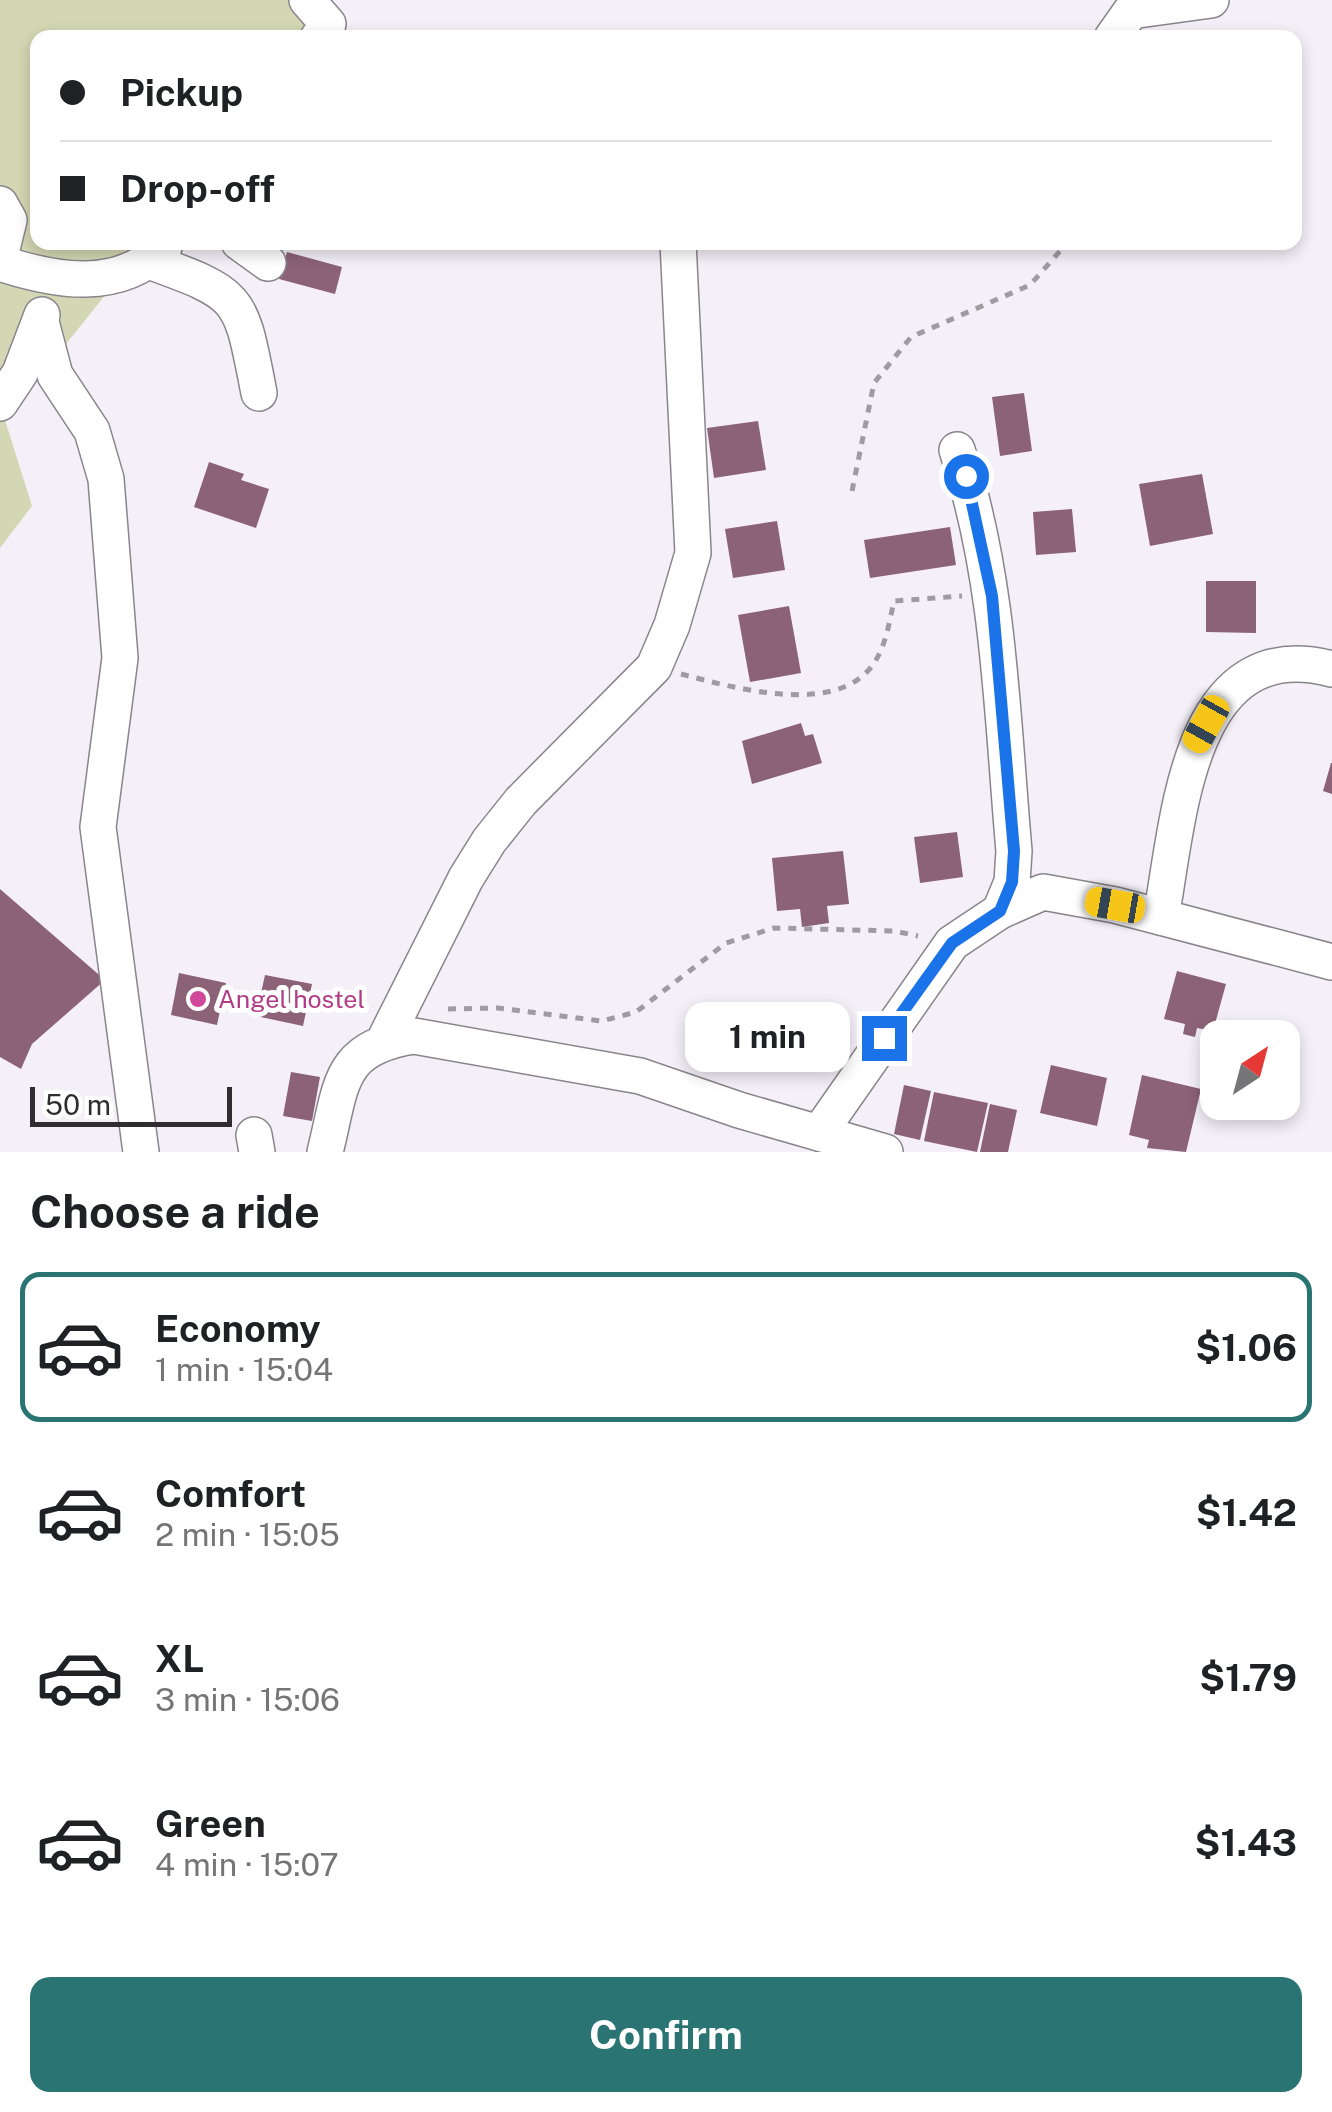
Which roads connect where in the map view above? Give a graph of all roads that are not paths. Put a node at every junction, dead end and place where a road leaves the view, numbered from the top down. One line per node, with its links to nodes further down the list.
1 (307, 0): 3 (street)
2 (1211, 0): 4 (street)
3 (324, 30)
4 (1118, 30)
5 (0, 204): 9 (street)
6 (249, 250): 10 (street)
7 (678, 250): 20 (street)
8 (157, 251): 11 (street); 13 (street)
9 (0, 260): 11 (street)
10 (268, 263)
11 (48, 279): 12 (street)
12 (41, 322): 14 (street); 22 (street)
13 (259, 394)
14 (0, 404)
15 (957, 450): 17 (street)
16 (1332, 669): 18 (street)
17 (1000, 911): 18 (street); 21 (street)
18 (1161, 917): 19 (street)
19 (1332, 962)
20 (392, 1026): 21 (street); 23 (street)
21 (819, 1133): 24 (street)
22 (141, 1152)
23 (326, 1152)
24 (884, 1152)

